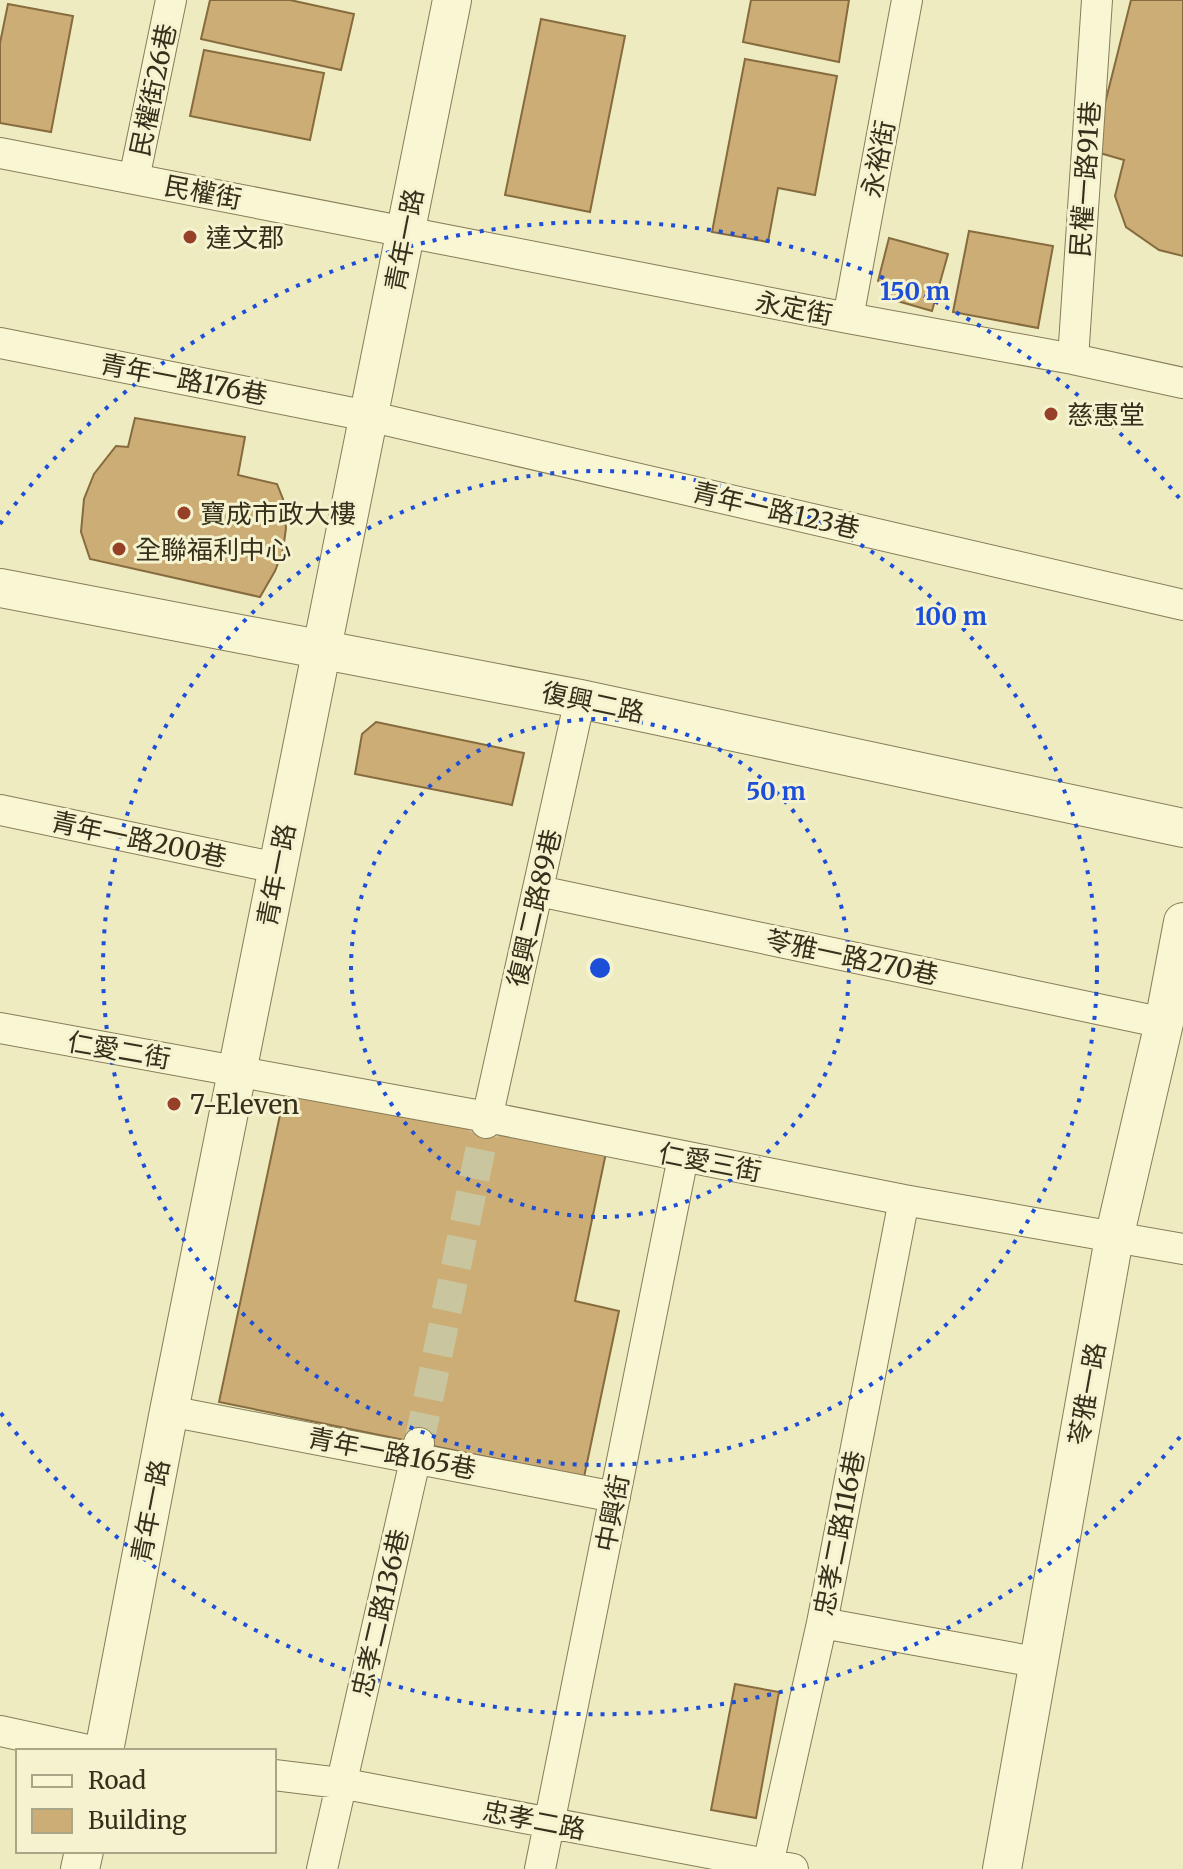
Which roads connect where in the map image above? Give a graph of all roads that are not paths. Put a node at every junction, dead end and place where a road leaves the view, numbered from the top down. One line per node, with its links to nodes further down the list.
1 (171, 0): 6 (street, 民權街26巷)
2 (452, 0): 7 (street, 青年一路)
3 (907, 0): 8 (street, 永裕街)
4 (1097, 0): 10 (street, 民權一路91巷)
5 (0, 153): 6 (street, 民權街)
6 (134, 179): 7 (street, 民權街)
7 (406, 231): 8 (street, 永定街); 12 (street, 青年一路)
8 (848, 318): 10 (street, 永定街)
9 (0, 343): 12 (street, 青年一路176巷)
10 (1073, 359): 11 (street, 永定街)
11 (1183, 383)
12 (368, 416): 14 (street, 青年一路123巷); 15 (street, 青年一路)
13 (0, 588): 15 (street, 復興二路)
14 (1183, 605)
15 (321, 650): 16 (street, 復興二路); 19 (street, 青年一路)
16 (580, 699): 18 (street, 復興二路); 20 (street, 復興二路89巷)
17 (0, 810): 19 (street, 青年一路200巷)
18 (1183, 828)
19 (277, 868): 24 (street, 青年一路)
20 (539, 891): 22 (street, 苓雅一路270巷); 25 (street, 復興二路89巷)
21 (1183, 922): 22 (street, 苓雅一路)
22 (1164, 1023): 28 (street, 苓雅一路)
23 (0, 1028): 24 (street, 仁愛二街)
24 (238, 1072): 25 (street, 仁愛三街); 30 (street, 青年一路)
25 (487, 1120): 26 (street, 仁愛三街)
26 (683, 1157): 27 (street, 仁愛三街); 32 (street, 中興街)
27 (904, 1200): 28 (street, 仁愛三街); 33 (street, 忠孝二路116巷)
28 (1114, 1238): 29 (street, 仁愛三街); 34 (street, 苓雅一路)
29 (1183, 1249)
30 (169, 1411): 31 (street, 青年一路165巷); 37 (street, 青年一路)
31 (418, 1450): 32 (street, 青年一路165巷); 39 (street, 忠孝二路136巷)
32 (615, 1497): 40 (street, 中興街)
33 (822, 1623): 34 (street); 41 (street, 忠孝二路116巷)
34 (1041, 1663): 44 (street, 苓雅一路)
35 (0, 1731): 36 (street)
36 (83, 1749)
37 (104, 1749)
38 (276, 1775): 39 (street, 忠孝二路)
39 (340, 1783): 40 (street, 忠孝二路); 42 (street, 忠孝二路136巷)
40 (550, 1823): 41 (street, 忠孝二路); 43 (street, 中興街)
41 (776, 1867)
42 (322, 1869)
43 (540, 1869)
44 (1002, 1869)

